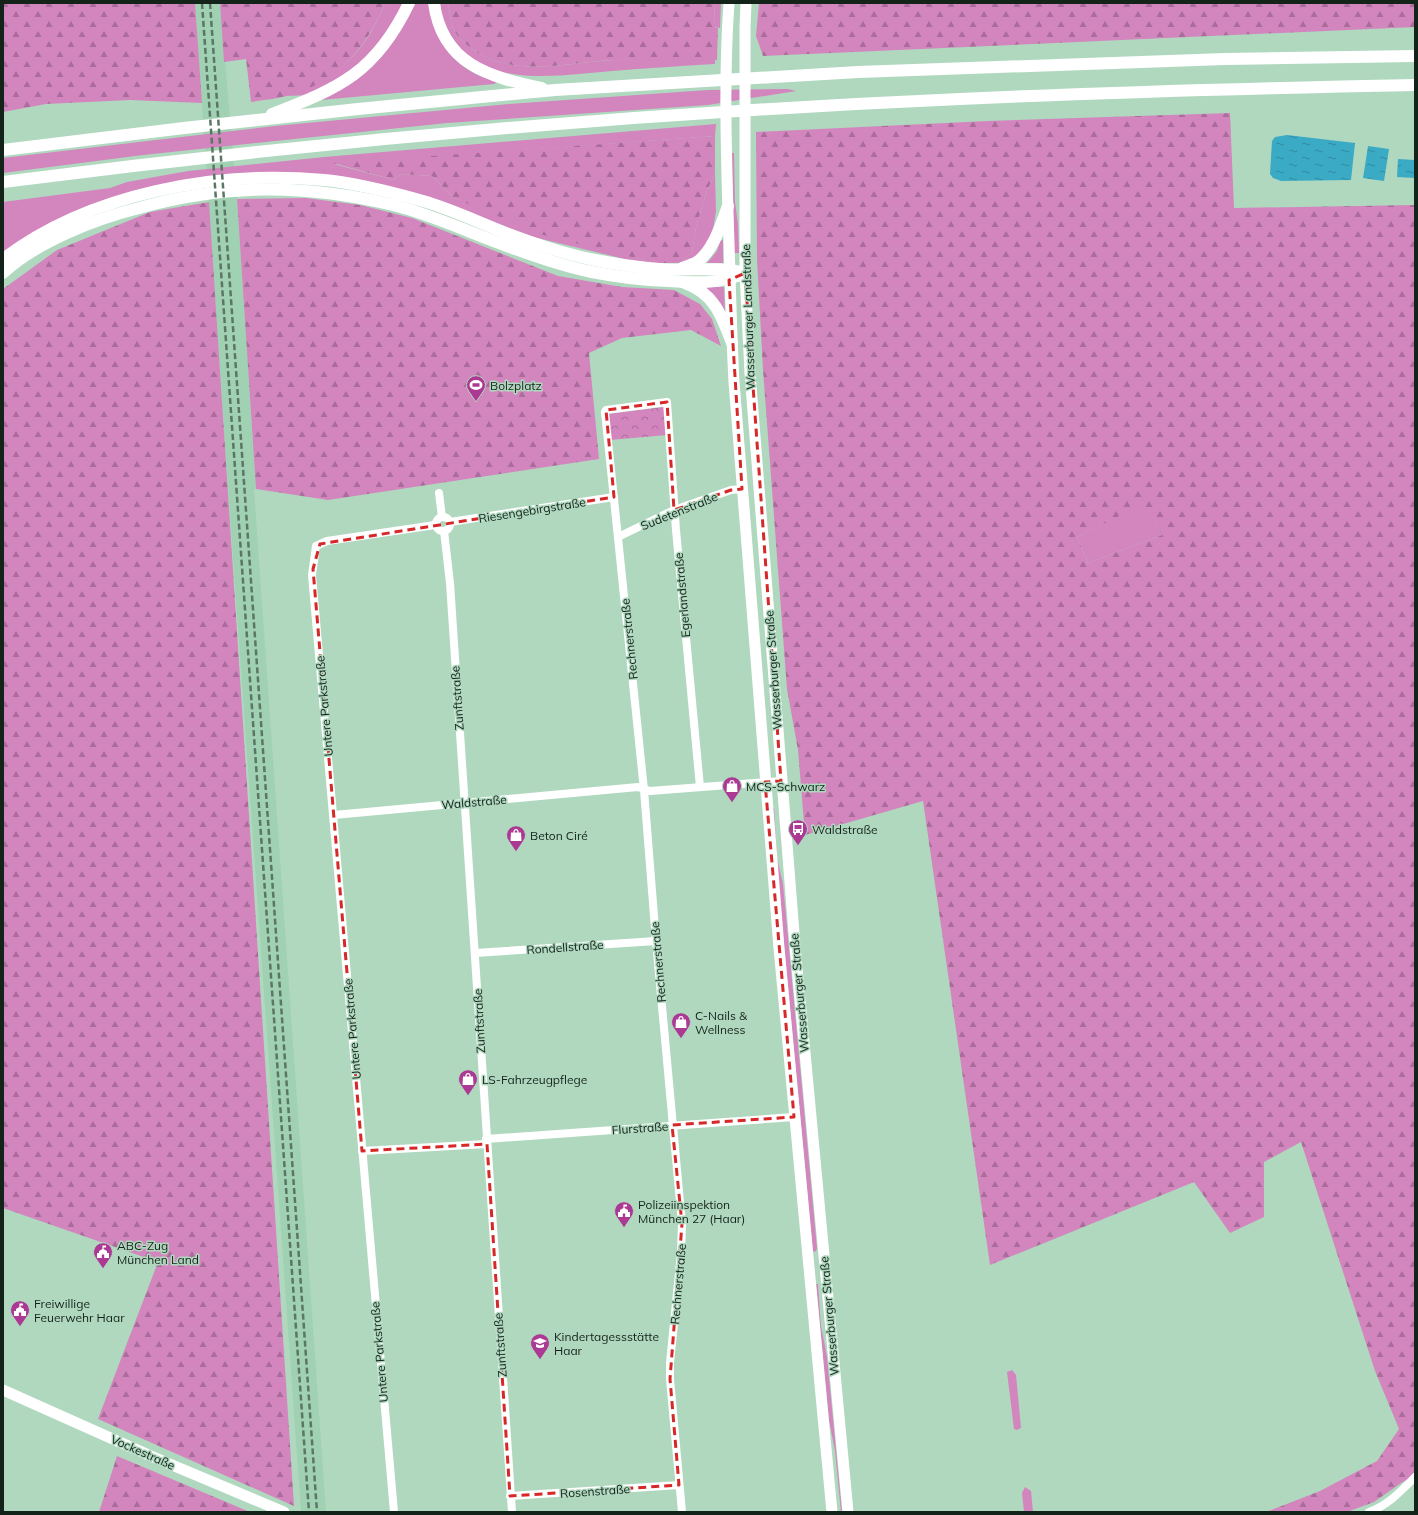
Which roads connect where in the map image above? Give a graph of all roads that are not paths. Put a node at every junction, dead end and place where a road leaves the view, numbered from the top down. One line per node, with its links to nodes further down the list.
1 (409, 3): 8 (highway)
2 (434, 3): 7 (highway)
3 (730, 3): 11 (main road, Wasserburger Landstraße)
4 (746, 3): 15 (main road, Wasserburger Landstraße)
5 (1415, 56): 7 (highway)
6 (1415, 85): 10 (highway)
7 (554, 90): 8 (highway)
8 (256, 120): 9 (highway)
9 (3, 150)
10 (3, 182)
11 (728, 206): 13 (highway); 16 (main road, Wasserburger Landstraße)
12 (3, 259): 13 (highway)
13 (677, 270): 16 (highway)
14 (3, 273): 17 (highway)
15 (745, 274): 16 (highway); 20 (main road, Wasserburger Landstraße)
16 (729, 275): 17 (highway); 18 (main road, Wasserburger Landstraße)
17 (682, 282): 18 (highway)
18 (732, 343): 21 (main road, Wasserburger Landstraße)
19 (667, 402): 24 (street, Rechnerstraße); 25 (street, Egerlandstraße)
20 (757, 473): 31 (main road, Wasserburger Straße)
21 (741, 474): 22 (main road, Wasserburger Straße)
22 (742, 489): 25 (street, Sudetenstraße); 32 (main road, Wasserburger Straße)
23 (439, 493): 26 (street)
24 (614, 497): 27 (street, Riesengebirgstraße); 30 (street, Rechnerstraße)
25 (674, 510): 30 (street, Sudetenstraße); 33 (street, Egerlandstraße)
26 (442, 517): 27 (street); 28 (street)
27 (450, 522): 29 (street)
28 (435, 525): 29 (street); 36 (street, Untere Parkstraße)
29 (444, 531): 35 (street, Zunftstraße)
30 (618, 537): 34 (street, Rechnerstraße)
31 (781, 781): 32 (street, Waldstraße); 53 (main road, Wasserburger Straße)
32 (765, 782): 33 (street, Waldstraße); 39 (main road, Wasserburger Straße)
33 (700, 787): 34 (street, Waldstraße)
34 (644, 790): 35 (street, Waldstraße); 37 (street, Rechnerstraße)
35 (464, 802): 36 (street, Waldstraße); 38 (street, Zunftstraße)
36 (334, 815): 42 (street, Untere Parkstraße)
37 (656, 941): 38 (street, Rondellstraße); 40 (street, Rechnerstraße)
38 (475, 953): 41 (street, Zunftstraße)
39 (794, 1117): 40 (street, Flurstraße); 52 (main road, Wasserburger Straße)
40 (672, 1125): 41 (street, Flurstraße); 45 (street, Rechnerstraße)
41 (487, 1141): 42 (street, Flurstraße); 46 (street, Zunftstraße)
42 (362, 1151): 49 (street, Untere Parkstraße)
43 (3, 1390): 48 (main road, Vockestraße)
44 (1415, 1477): 47 (street)
45 (679, 1485): 46 (street, Rosenstraße); 51 (street, Rechnerstraße)
46 (510, 1496): 50 (street, Zunftstraße)
47 (1381, 1510): 54 (street)
48 (284, 1512)
49 (394, 1512)
50 (512, 1512)
51 (682, 1512)
52 (832, 1512)
53 (848, 1512)
54 (1369, 1512)

